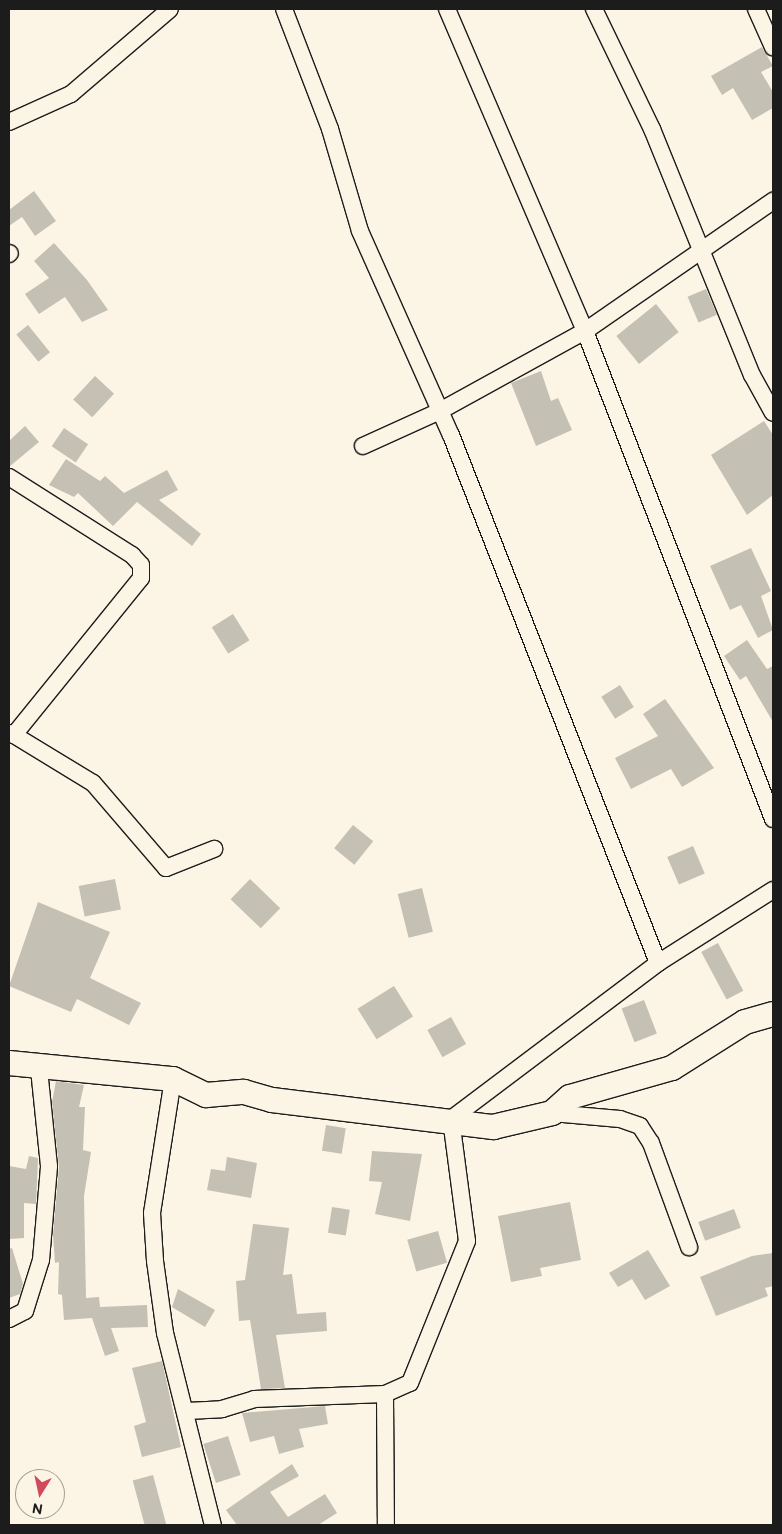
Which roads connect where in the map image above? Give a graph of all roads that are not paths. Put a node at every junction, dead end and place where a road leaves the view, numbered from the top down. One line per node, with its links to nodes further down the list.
1 (170, 9): 7 (street)
2 (284, 9): 11 (street)
3 (447, 9): 10 (street)
4 (594, 9): 9 (street)
5 (756, 9): 6 (street)
6 (773, 47)
7 (9, 122)
8 (773, 201): 9 (street)
9 (702, 250): 10 (street); 12 (street)
10 (585, 331): 11 (street); 16 (street)
11 (440, 411): 13 (street); 19 (street)
12 (773, 413)
13 (363, 446)
14 (9, 477): 15 (street)
15 (12, 734): 17 (street)
16 (773, 819)
17 (214, 849)
18 (773, 890): 19 (street)
19 (658, 963): 25 (street)
20 (773, 1014): 24 (street)
21 (9, 1063): 22 (street)
22 (39, 1069): 23 (street); 27 (street)
23 (174, 1079): 25 (street); 29 (street)
24 (552, 1112): 25 (street); 26 (street)
25 (451, 1119): 28 (street)
26 (689, 1247)
27 (9, 1319)
28 (385, 1394): 29 (street); 31 (street)
29 (186, 1411): 30 (street)
30 (213, 1525)
31 (386, 1525)

